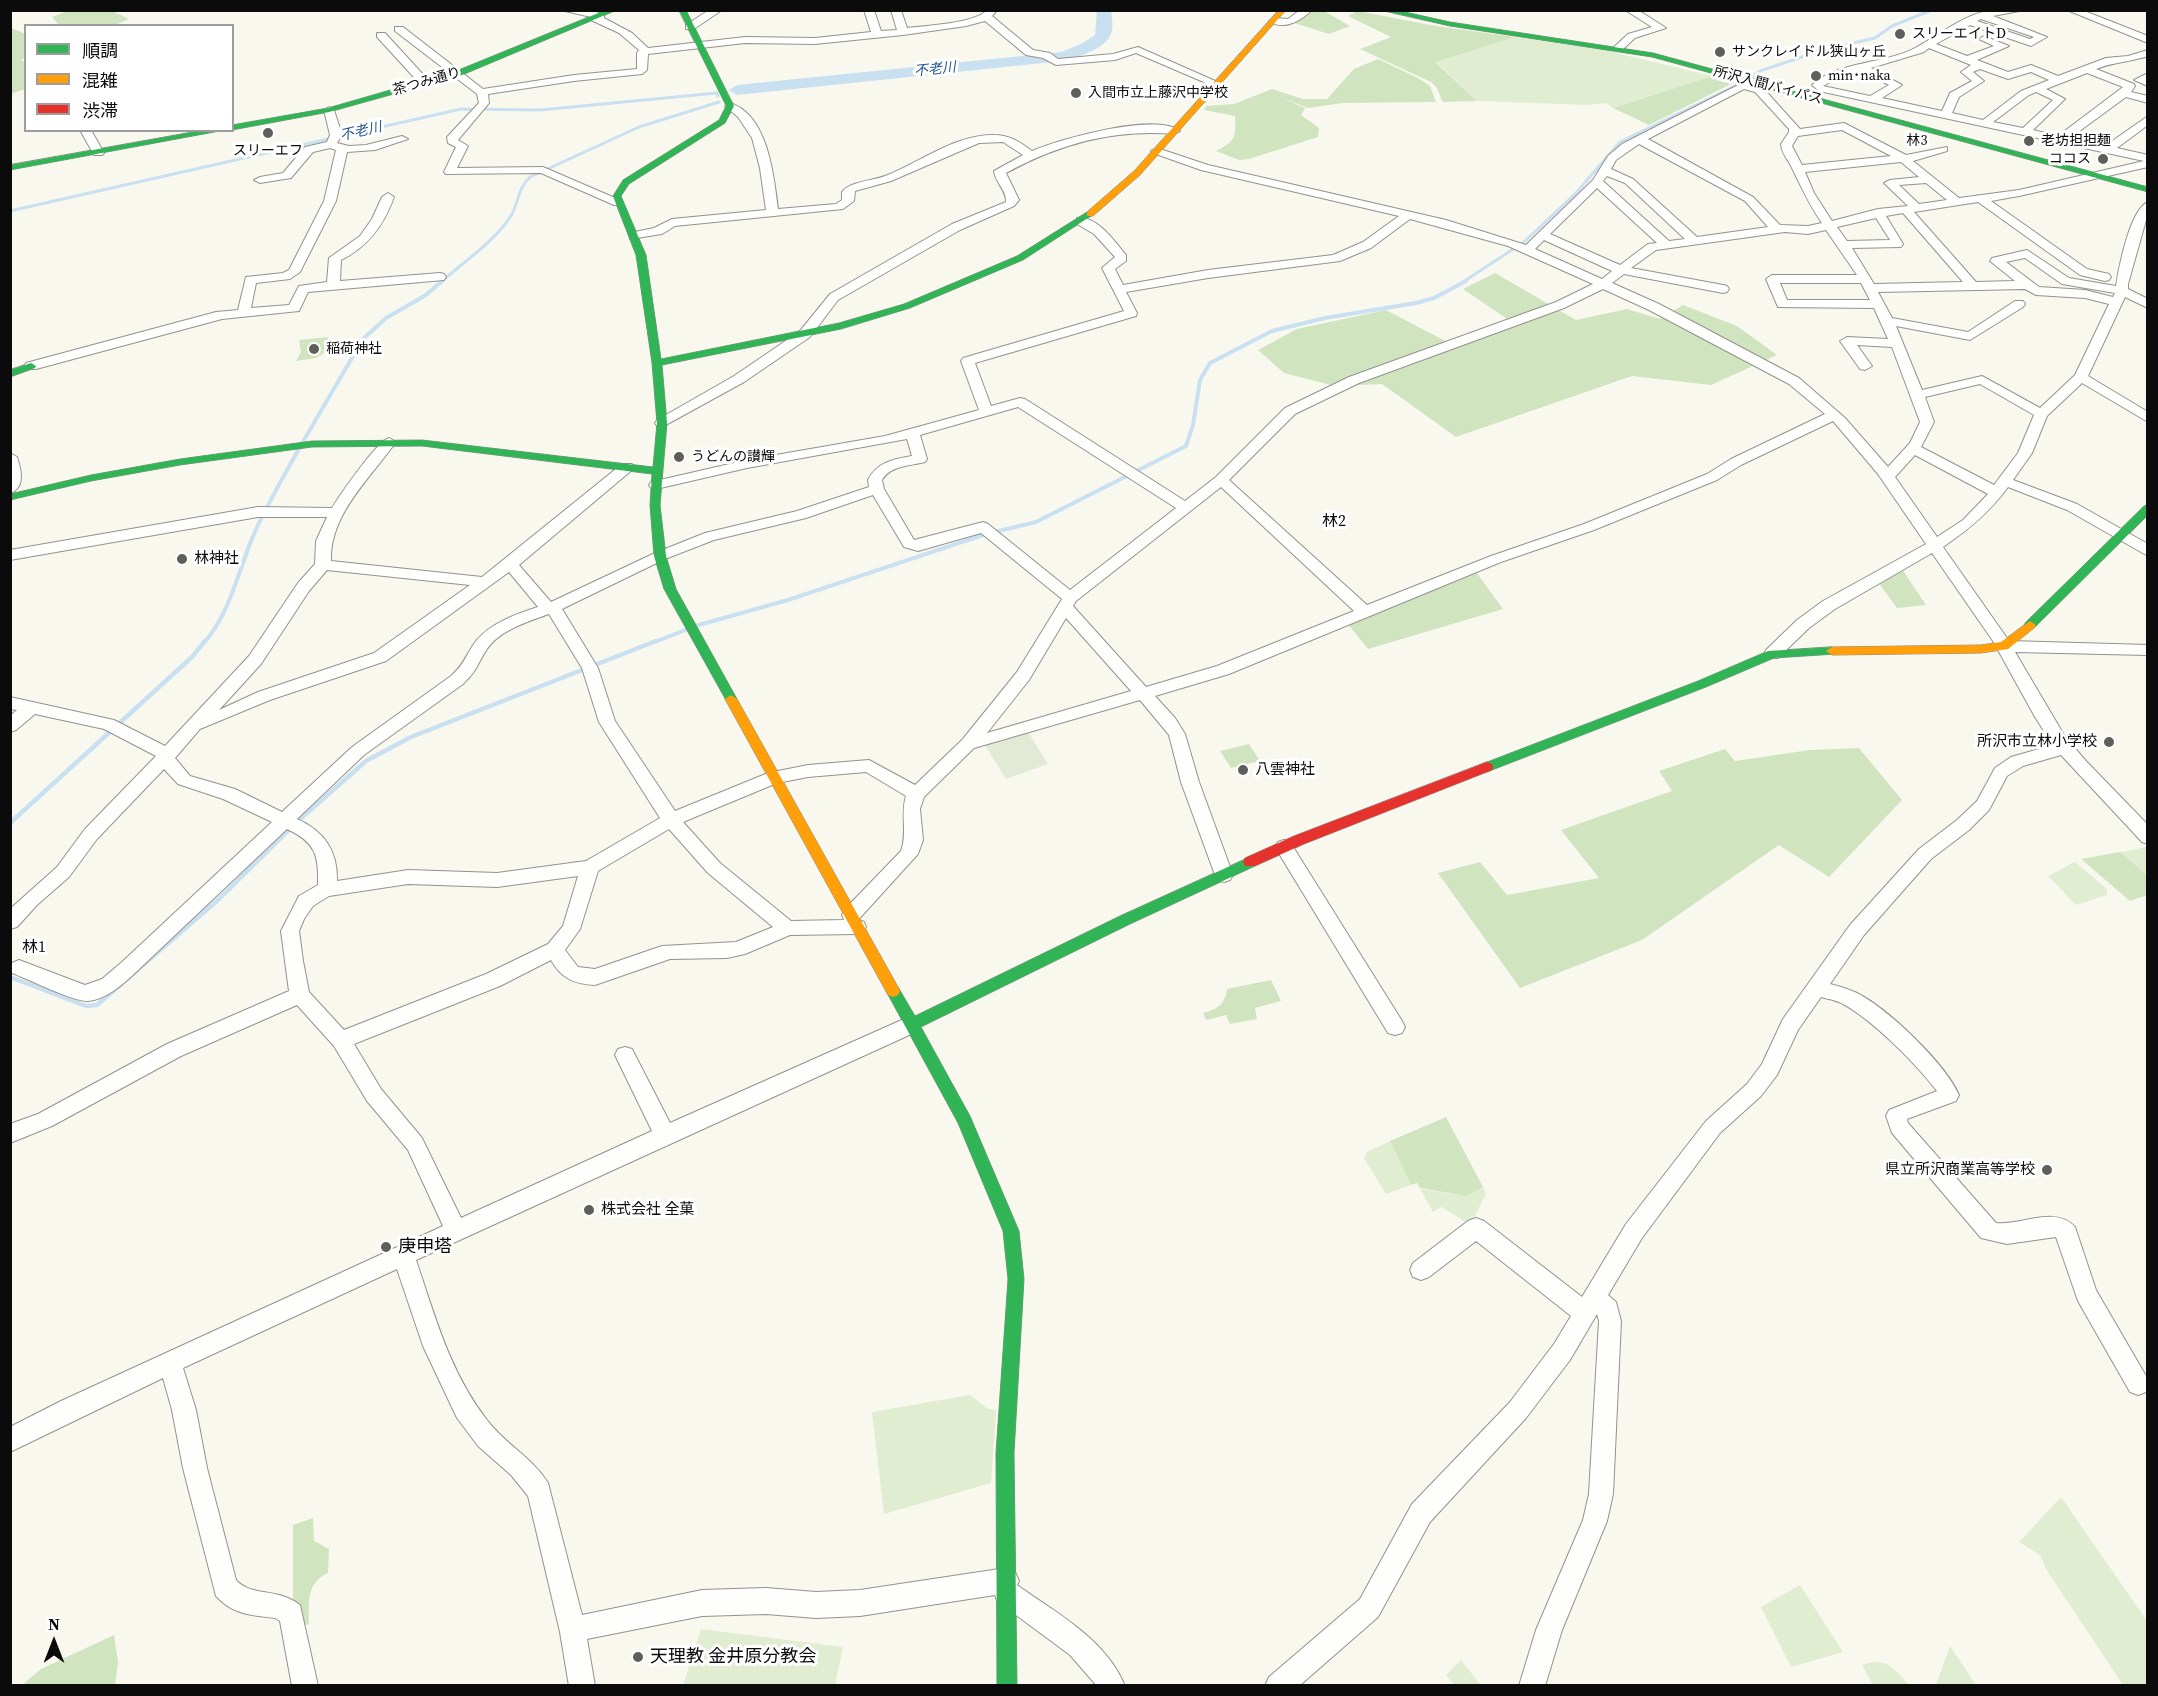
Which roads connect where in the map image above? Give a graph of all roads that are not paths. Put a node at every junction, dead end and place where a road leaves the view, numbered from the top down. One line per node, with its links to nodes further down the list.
1 (566, 10): 17 (street)
2 (614, 10): 17 (main road, 茶つみ通り)
3 (682, 10): 18 (main road)
4 (717, 10): 18 (street)
5 (869, 10): 22 (street)
6 (896, 10): 21 (street)
7 (1307, 10): 15 (street)
8 (1383, 10): 27 (main road, 所沢入間バイパス)
9 (1407, 10): 27 (main road, 所沢入間バイパス)
10 (1630, 10): 27 (street)
11 (2019, 10): 14 (street)
12 (2072, 10): 24 (street)
13 (989, 14): 21 (street); 40 (street)
14 (1980, 15): 16 (street); 16 (street)
15 (1275, 16): 40 (main road)
16 (1968, 16): 19 (street)
17 (598, 17): 28 (street); 34 (main road, 茶つみ通り)
18 (690, 27): 26 (main road)
19 (1957, 28): 25 (street); 30 (street)
20 (399, 29): 34 (street)
21 (903, 32): 22 (street)
22 (877, 33): 26 (street)
23 (381, 35): 38 (street)
24 (2148, 40)
25 (1928, 44): 30 (street); 32 (street)
26 (700, 45): 28 (street); 47 (main road)
27 (1619, 46): 36 (main road, 所沢入間バイパス)
28 (645, 51): 46 (street)
29 (2148, 53): 33 (street)
30 (1969, 59): 31 (street)
31 (1981, 64): 37 (street); 49 (street)
32 (1862, 67): 43 (street); 44 (street)
33 (2089, 70): 37 (street); 42 (street)
34 (459, 73): 38 (main road, 茶つみ通り); 46 (street)
35 (2148, 76): 39 (street)
36 (1750, 80): 43 (main road, 所沢入間バイパス); 57 (street); 59 (street); 72 (main road, 所沢入間バイパス)
37 (2060, 81): 41 (street)
38 (425, 83): 48 (main road, 茶つみ通り)
39 (2148, 83)
40 (1217, 84): 53 (main road)
41 (2038, 89): 51 (street); 54 (street)
42 (2124, 93): 45 (street); 60 (street)
43 (1849, 98): 44 (street); 72 (main road, 所沢入間バイパス)
44 (1874, 99): 49 (street)
45 (2148, 100)
46 (481, 102): 83 (street)
47 (730, 106): 83 (main road); 86 (street)
48 (329, 110): 52 (main road, 茶つみ通り); 61 (street)
49 (1946, 114): 51 (street)
50 (2148, 119): 63 (street)
51 (1985, 123): 54 (street)
52 (234, 128)
53 (1174, 131): 64 (main road); 66 (street)
54 (2026, 131): 60 (street)
55 (86, 132): 65 (street)
56 (210, 132): 65 (main road)
57 (1795, 133): 67 (street); 70 (street)
58 (402, 139): 61 (street)
59 (1640, 139): 71 (street); 91 (street)
60 (2061, 139): 63 (street)
61 (336, 142): 74 (street); 98 (street)
62 (1943, 149): 67 (street)
63 (2108, 149): 68 (street)
64 (1157, 151): 88 (street); 89 (main road)
65 (98, 153): 69 (main road)
66 (1032, 156): 86 (street); 114 (street)
67 (1903, 158): 70 (street); 73 (street)
68 (2148, 160): 72 (street)
69 (10, 168)
70 (1798, 168): 90 (street)
71 (1605, 171): 75 (street); 94 (street)
72 (2102, 174): 76 (main road, 所沢入間バイパス); 78 (main road, 所沢入間バイパス); 79 (street)
73 (1929, 179): 82 (street); 85 (street)
74 (260, 180)
75 (1596, 182): 92 (street); 95 (street)
76 (2148, 184)
77 (1985, 185): 79 (street)
78 (2148, 190)
79 (2002, 195): 81 (street)
80 (388, 198): 98 (street)
81 (1981, 199): 82 (street); 108 (street)
82 (1957, 202): 85 (street)
83 (618, 203): 93 (main road)
84 (2147, 207): 108 (street)
85 (1911, 208): 87 (street); 105 (street)
86 (772, 212): 93 (street)
87 (1878, 213): 90 (street); 96 (street)
88 (1407, 216): 97 (street); 106 (street)
89 (1081, 221): 106 (street); 114 (main road)
90 (1829, 225): 91 (street); 96 (street)
91 (1778, 229): 94 (street)
92 (1544, 235): 97 (street); 99 (street)
93 (634, 236): 116 (main road)
94 (1693, 240): 95 (street)
95 (1665, 244): 99 (street)
96 (1844, 245): 102 (street)
97 (1527, 250): 101 (street)
98 (317, 261): 103 (street); 112 (street)
99 (1620, 270): 101 (street); 107 (street)
100 (440, 277): 103 (street)
101 (1603, 284): 124 (street); 134 (street)
102 (1867, 284): 105 (street); 109 (street); 109 (street)
103 (333, 285): 112 (street)
104 (2028, 285): 105 (street); 108 (street); 108 (street)
105 (1973, 286)
106 (1120, 289): 122 (street)
107 (1723, 289)
108 (2120, 292): 111 (street); 120 (street)
109 (1878, 304): 113 (street)
110 (2019, 304): 113 (street)
111 (2148, 304)
112 (244, 311): 117 (street)
113 (1887, 321): 115 (street)
114 (805, 334): 116 (main road); 126 (street)
115 (1896, 343): 118 (street); 121 (street)
116 (657, 363): 126 (main road)
117 (32, 366): 119 (main road)
118 (1865, 366)
119 (10, 374)
120 (2081, 377): 123 (street); 125 (street)
121 (1918, 395): 123 (street); 129 (street)
122 (986, 411): 127 (street); 139 (street)
123 (2041, 414): 135 (street)
124 (1833, 416): 132 (street); 152 (street)
125 (2148, 418)
126 (662, 423): 133 (main road)
127 (912, 433): 133 (street); 137 (street)
128 (389, 442): 131 (main road); 138 (main road); 141 (street)
129 (1914, 449): 132 (street); 135 (street)
130 (10, 457): 136 (street)
131 (627, 467): 133 (main road); 147 (street)
132 (1887, 476): 143 (street)
133 (657, 478): 146 (main road)
134 (1221, 480): 139 (street); 152 (street)
135 (2000, 487): 142 (street); 143 (street)
136 (10, 489)
137 (877, 489): 146 (street); 150 (street)
138 (10, 497)
139 (1184, 507): 150 (street)
140 (2148, 508): 142 (main road)
141 (338, 513): 145 (street); 148 (street)
142 (2119, 536): 144 (street); 153 (main road)
143 (1937, 544): 153 (street); 155 (street)
144 (2148, 551)
145 (10, 555)
146 (660, 556): 151 (street); 164 (main road)
147 (510, 564): 149 (street); 151 (street)
148 (323, 565): 149 (street); 160 (street)
149 (486, 582): 160 (street)
150 (1067, 602): 156 (street); 161 (street)
151 (551, 608): 166 (street); 167 (street)
152 (1365, 612): 156 (street)
153 (2004, 646): 154 (street); 155 (main road); 162 (street)
154 (2148, 650)
155 (1773, 654): 169 (main road)
156 (1143, 694): 161 (street); 171 (street)
157 (10, 703): 158 (street)
158 (31, 708): 159 (street); 163 (street)
159 (10, 726)
160 (192, 729): 163 (street)
161 (968, 744): 165 (street)
162 (2065, 748): 168 (street); 178 (street)
163 (166, 757): 166 (street); 174 (street)
164 (774, 777): 165 (street); 167 (street); 173 (main road)
165 (916, 794): 173 (street)
166 (285, 820): 172 (street); 177 (street)
167 (671, 820): 170 (street); 175 (street)
168 (2148, 837)
169 (1284, 847): 171 (main road); 181 (street)
170 (590, 867): 172 (street); 176 (street)
171 (1224, 874): 180 (main road)
172 (327, 889): 179 (street)
173 (854, 921): 175 (street); 180 (main road)
174 (10, 922)
175 (787, 927): 176 (street)
176 (555, 950): 182 (street)
177 (13, 969)
178 (1818, 988): 189 (street); 191 (street)
179 (300, 995): 182 (street); 184 (street)
180 (911, 1025): 185 (street); 193 (main road)
181 (1395, 1027)
182 (341, 1040): 186 (street)
183 (625, 1055): 185 (street)
184 (10, 1134)
185 (665, 1135): 186 (street)
186 (457, 1232): 187 (street)
187 (403, 1256): 190 (street); 194 (street)
188 (1421, 1270): 189 (street)
189 (1590, 1305): 199 (street); 200 (street)
190 (170, 1364): 192 (street); 195 (street)
191 (2138, 1384)
192 (10, 1440)
193 (1006, 1586): 194 (street); 197 (main road); 198 (street)
194 (573, 1632): 196 (street)
195 (304, 1686)
196 (582, 1686)
197 (1007, 1686)
198 (1112, 1686)
199 (1278, 1686)
200 (1532, 1686)

